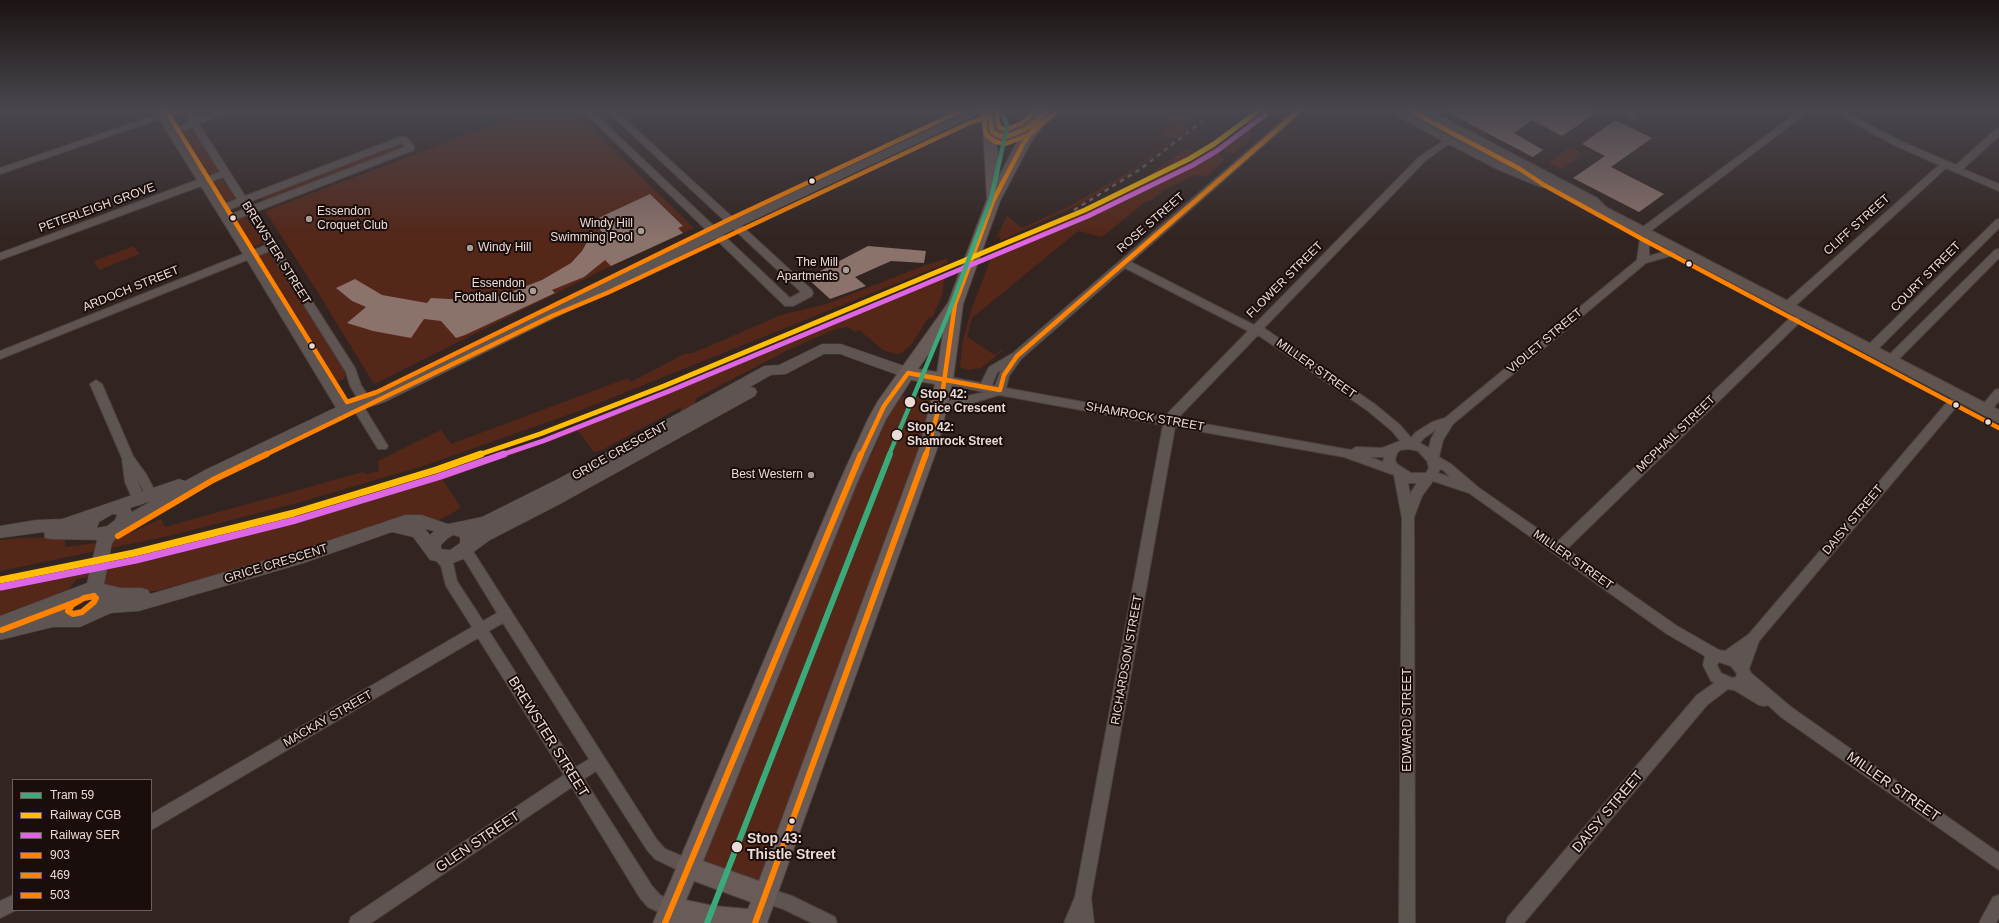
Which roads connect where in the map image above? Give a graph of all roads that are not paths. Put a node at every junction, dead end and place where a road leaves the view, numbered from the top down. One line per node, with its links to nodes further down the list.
1 (51, 152): 24 (street)
2 (185, 152): 26 (street, BREWSTER STREET)
3 (213, 152): 25 (street, BREWSTER STREET)
4 (369, 152): 29 (street)
5 (400, 152): 32 (street)
6 (630, 152): 37 (street)
7 (656, 152): 36 (street)
8 (889, 152): 36 (street)
9 (992, 152): 30 (main road)
10 (1019, 152): 30 (main road)
11 (1251, 152): 45 (street, ROSE STREET)
12 (1424, 152): 20 (street, FLOWER STREET)
13 (1432, 152): 20 (street, FLOWER STREET)
14 (1471, 152): 27 (street)
15 (1488, 152): 22 (main road)
16 (1502, 152): 33 (street)
17 (1752, 152): 38 (street)
18 (1918, 152): 21 (street)
19 (1976, 152): 23 (street)
20 (1422, 159): 49 (street, FLOWER STREET)
21 (1945, 164): 23 (street); 47 (street, CLIFF STREET)
22 (1520, 169): 27 (main road); 33 (main road)
23 (1956, 170): 28 (street)
24 (0, 171)
25 (226, 173): 26 (street, PETERLEIGH GROVE); 29 (street, BREWSTER STREET)
26 (203, 182): 31 (street, BREWSTER STREET); 43 (street, PETERLEIGH GROVE)
27 (1544, 185): 38 (main road)
28 (1999, 188)
29 (243, 200): 31 (street); 32 (street, BREWSTER STREET)
30 (993, 201): 46 (main road)
31 (221, 209): 34 (street, BREWSTER STREET)
32 (249, 210): 34 (street); 39 (street, BREWSTER STREET)
33 (1605, 211): 38 (main road)
34 (227, 219): 42 (street, BREWSTER STREET)
35 (1999, 222): 50 (street, COURT STREET)
36 (734, 224): 37 (street); 37 (street)
37 (716, 234): 61 (street)
38 (1644, 235): 41 (main road); 44 (street); 47 (main road)
39 (272, 246): 42 (street, ARDOCH STREET); 61 (street, BREWSTER STREET)
40 (1999, 252): 53 (street)
41 (1670, 254): 44 (street, VIOLET STREET); 47 (main road)
42 (249, 255): 51 (street, ARDOCH STREET); 61 (street, BREWSTER STREET)
43 (0, 257)
44 (1642, 261): 66 (street, VIOLET STREET)
45 (1124, 263): 49 (street, MILLER STREET); 52 (street, ROSE STREET)
46 (955, 304): 54 (main road); 55 (main road)
47 (1784, 309): 48 (main road)
48 (1798, 317): 50 (main road); 60 (main road); 86 (street, MCPHAIL STREET)
49 (1255, 329): 65 (street, FLOWER STREET); 68 (street, MILLER STREET)
50 (1871, 349): 53 (main road)
51 (0, 355)
52 (1017, 356): 57 (street, ROSE STREET); 58 (street, ROSE STREET)
53 (1891, 360): 60 (main road)
54 (908, 373): 55 (main road); 78 (street, GRICE CRESCENT); 105 (main road)
55 (945, 380): 57 (street, SHAMROCK STREET); 62 (main road)
56 (96, 384): 76 (street)
57 (985, 387): 58 (street, SHAMROCK STREET)
58 (1000, 390): 62 (street); 65 (street, SHAMROCK STREET)
59 (1999, 393): 63 (street)
60 (1956, 400): 63 (main road); 97 (street, DAISY STREET)
61 (358, 405): 69 (street, BREWSTER STREET); 76 (street)
62 (940, 409): 106 (main road)
63 (1982, 414): 64 (main road); 67 (main road)
64 (1999, 417)
65 (1170, 421): 71 (street, SHAMROCK STREET); 107 (street, RICHARDSON STREET)
66 (1449, 421): 68 (street, VIOLET STREET); 72 (street, VIOLET STREET)
67 (1999, 428)
68 (1410, 445): 70 (street); 72 (street)
69 (382, 446)
70 (1391, 451): 71 (street, SHAMROCK STREET); 73 (street)
71 (1345, 453): 73 (street, SHAMROCK STREET)
72 (1434, 459): 74 (street); 75 (street, MILLER STREET)
73 (1397, 472): 74 (street); 79 (street, EDWARD STREET)
74 (1430, 476): 75 (street, MILLER STREET); 79 (street, EDWARD STREET)
75 (1475, 491): 86 (street, MILLER STREET)
76 (148, 501): 77 (street); 84 (street)
77 (107, 510): 82 (street); 84 (street); 84 (street)
78 (517, 513): 81 (street, GRICE CRESCENT); 85 (street, GRICE CRESCENT)
79 (1408, 518): 117 (street, EDWARD STREET)
80 (385, 529): 81 (street, GRICE CRESCENT); 87 (street, GRICE CRESCENT); 90 (street, GRICE CRESCENT)
81 (453, 530): 85 (street); 87 (street)
82 (0, 532)
83 (0, 535): 84 (street)
84 (102, 536): 88 (street)
85 (465, 548): 87 (street); 92 (street)
86 (1558, 549): 98 (street, MILLER STREET)
87 (437, 555): 95 (street, BREWSTER STREET)
88 (94, 583): 89 (street); 90 (street, GRICE CRESCENT); 91 (street)
89 (76, 593): 93 (street); 94 (street)
90 (165, 595): 91 (street, GRICE CRESCENT)
91 (91, 615): 93 (street, GRICE CRESCENT)
92 (505, 615): 95 (street, MACKAY STREET); 101 (street)
93 (66, 620): 96 (street)
94 (0, 623)
95 (480, 629): 102 (street, BREWSTER STREET); 103 (street, MACKAY STREET)
96 (0, 633)
97 (1754, 638): 98 (street, DAISY STREET); 99 (street, DAISY STREET)
98 (1717, 663): 99 (street); 99 (street); 100 (street, DAISY STREET)
99 (1737, 678): 100 (street, DAISY STREET); 104 (street, MILLER STREET)
100 (1702, 700): 118 (street, DAISY STREET)
101 (598, 761): 102 (street, GLEN STREET); 105 (street)
102 (573, 778): 111 (street, BREWSTER STREET); 112 (street, GLEN STREET)
103 (152, 821)
104 (1999, 862)
105 (688, 867): 106 (main road); 111 (main road)
106 (765, 896): 113 (main road); 114 (street)
107 (1083, 898): 115 (street, RICHARDSON STREET); 116 (street, RICHARDSON STREET)
108 (1999, 903): 119 (street)
109 (12, 904): 110 (street)
110 (0, 910)
111 (668, 916): 113 (main road)
112 (357, 923)
113 (757, 923)
114 (829, 923)
115 (1072, 923)
116 (1086, 923)
117 (1406, 923)
118 (1514, 923)
119 (1987, 923)

